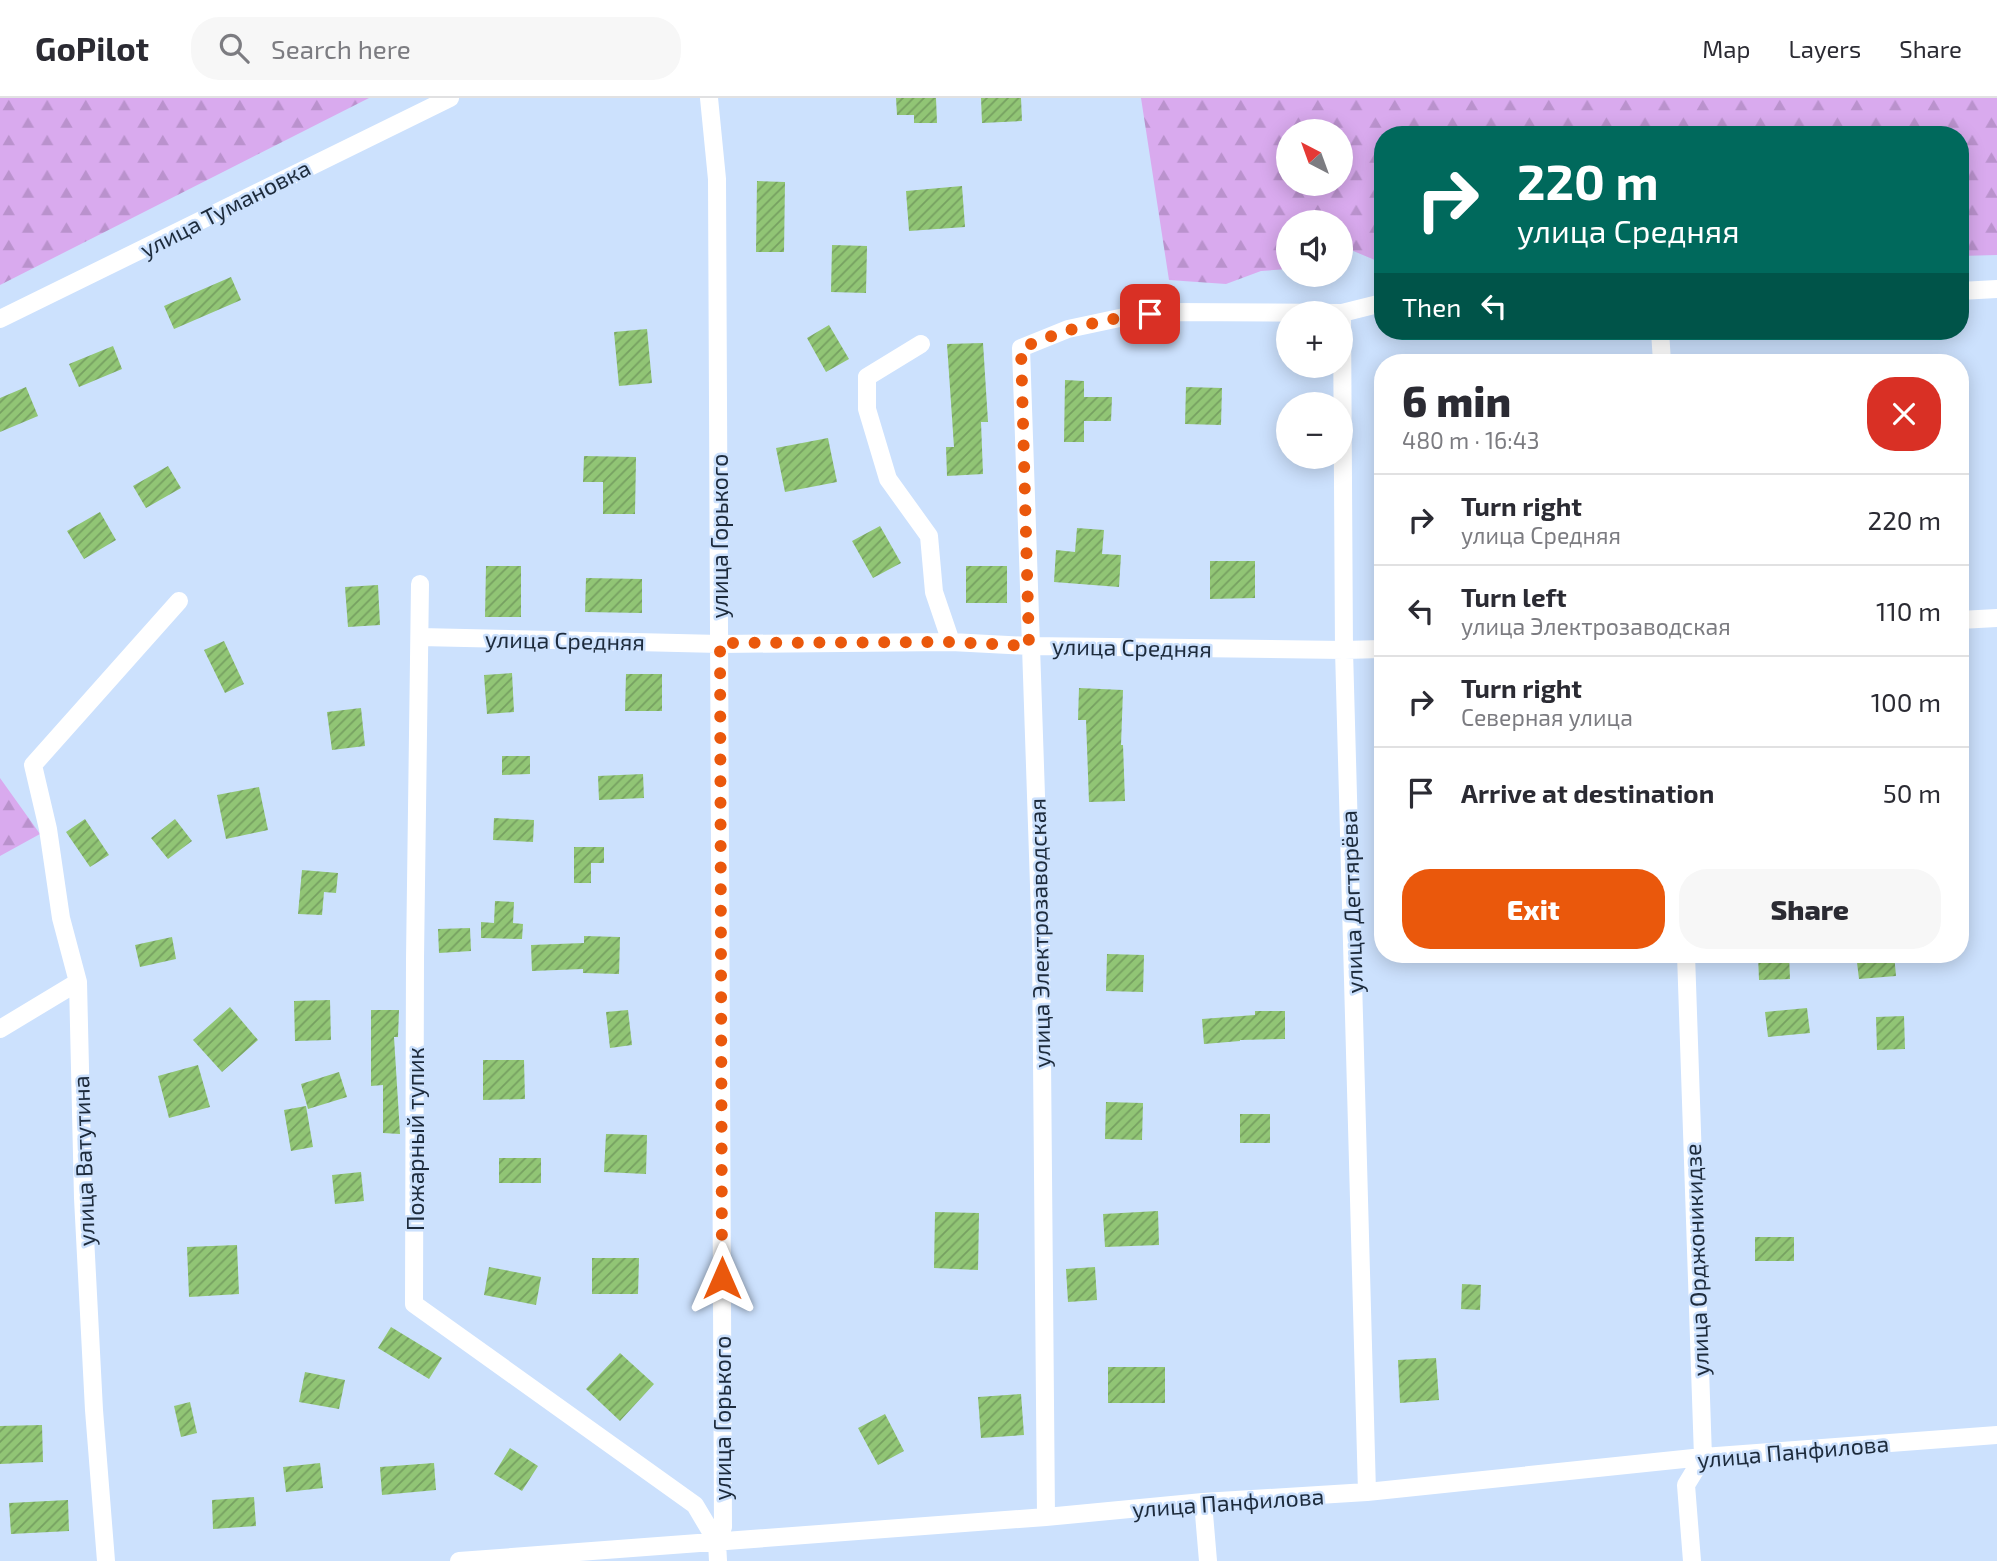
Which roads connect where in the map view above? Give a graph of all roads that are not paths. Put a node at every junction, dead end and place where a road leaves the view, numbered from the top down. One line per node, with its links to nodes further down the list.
1 (450, 98): 8 (street, улица Тумановка)
2 (709, 98): 17 (street, улица Горького)
3 (1997, 289): 4 (street)
4 (1969, 291)
5 (1374, 305): 6 (street)
6 (1353, 310)
7 (1276, 313): 18 (street, улица Электрозаводская)
8 (0, 319)
9 (921, 344): 16 (street)
10 (1342, 378): 20 (street, улица Дегтярёва)
11 (420, 584): 15 (street, Пожарный тупик)
12 (179, 601): 22 (street, улица Ватутина)
13 (1997, 618): 14 (street)
14 (1969, 620)
15 (420, 637): 17 (street, улица Средняя); 29 (street, Пожарный тупик)
16 (951, 642): 17 (street, улица Средняя); 18 (street, улица Средняя)
17 (720, 643): 29 (street, улица Горького)
18 (1029, 646): 20 (street, улица Средняя); 28 (street, улица Электрозаводская)
19 (1374, 649): 20 (street, улица Средняя)
20 (1344, 650): 26 (street, улица Дегтярёва)
21 (1686, 963): 25 (street, улица Орджоникидзе)
22 (78, 982): 23 (street); 30 (street, улица Ватутина)
23 (0, 1029)
24 (1997, 1435): 25 (street, улица Панфилова)
25 (1703, 1457): 26 (street, улица Панфилова); 34 (street)
26 (1367, 1492): 27 (street, улица Панфилова)
27 (1203, 1502): 28 (street, улица Панфилова); 33 (street)
28 (1046, 1517): 29 (street, улица Панфилова)
29 (717, 1542): 31 (street, улица Панфилова); 32 (street, улица Горького)
30 (106, 1561)
31 (459, 1561)
32 (718, 1561)
33 (1208, 1561)
34 (1692, 1561)

